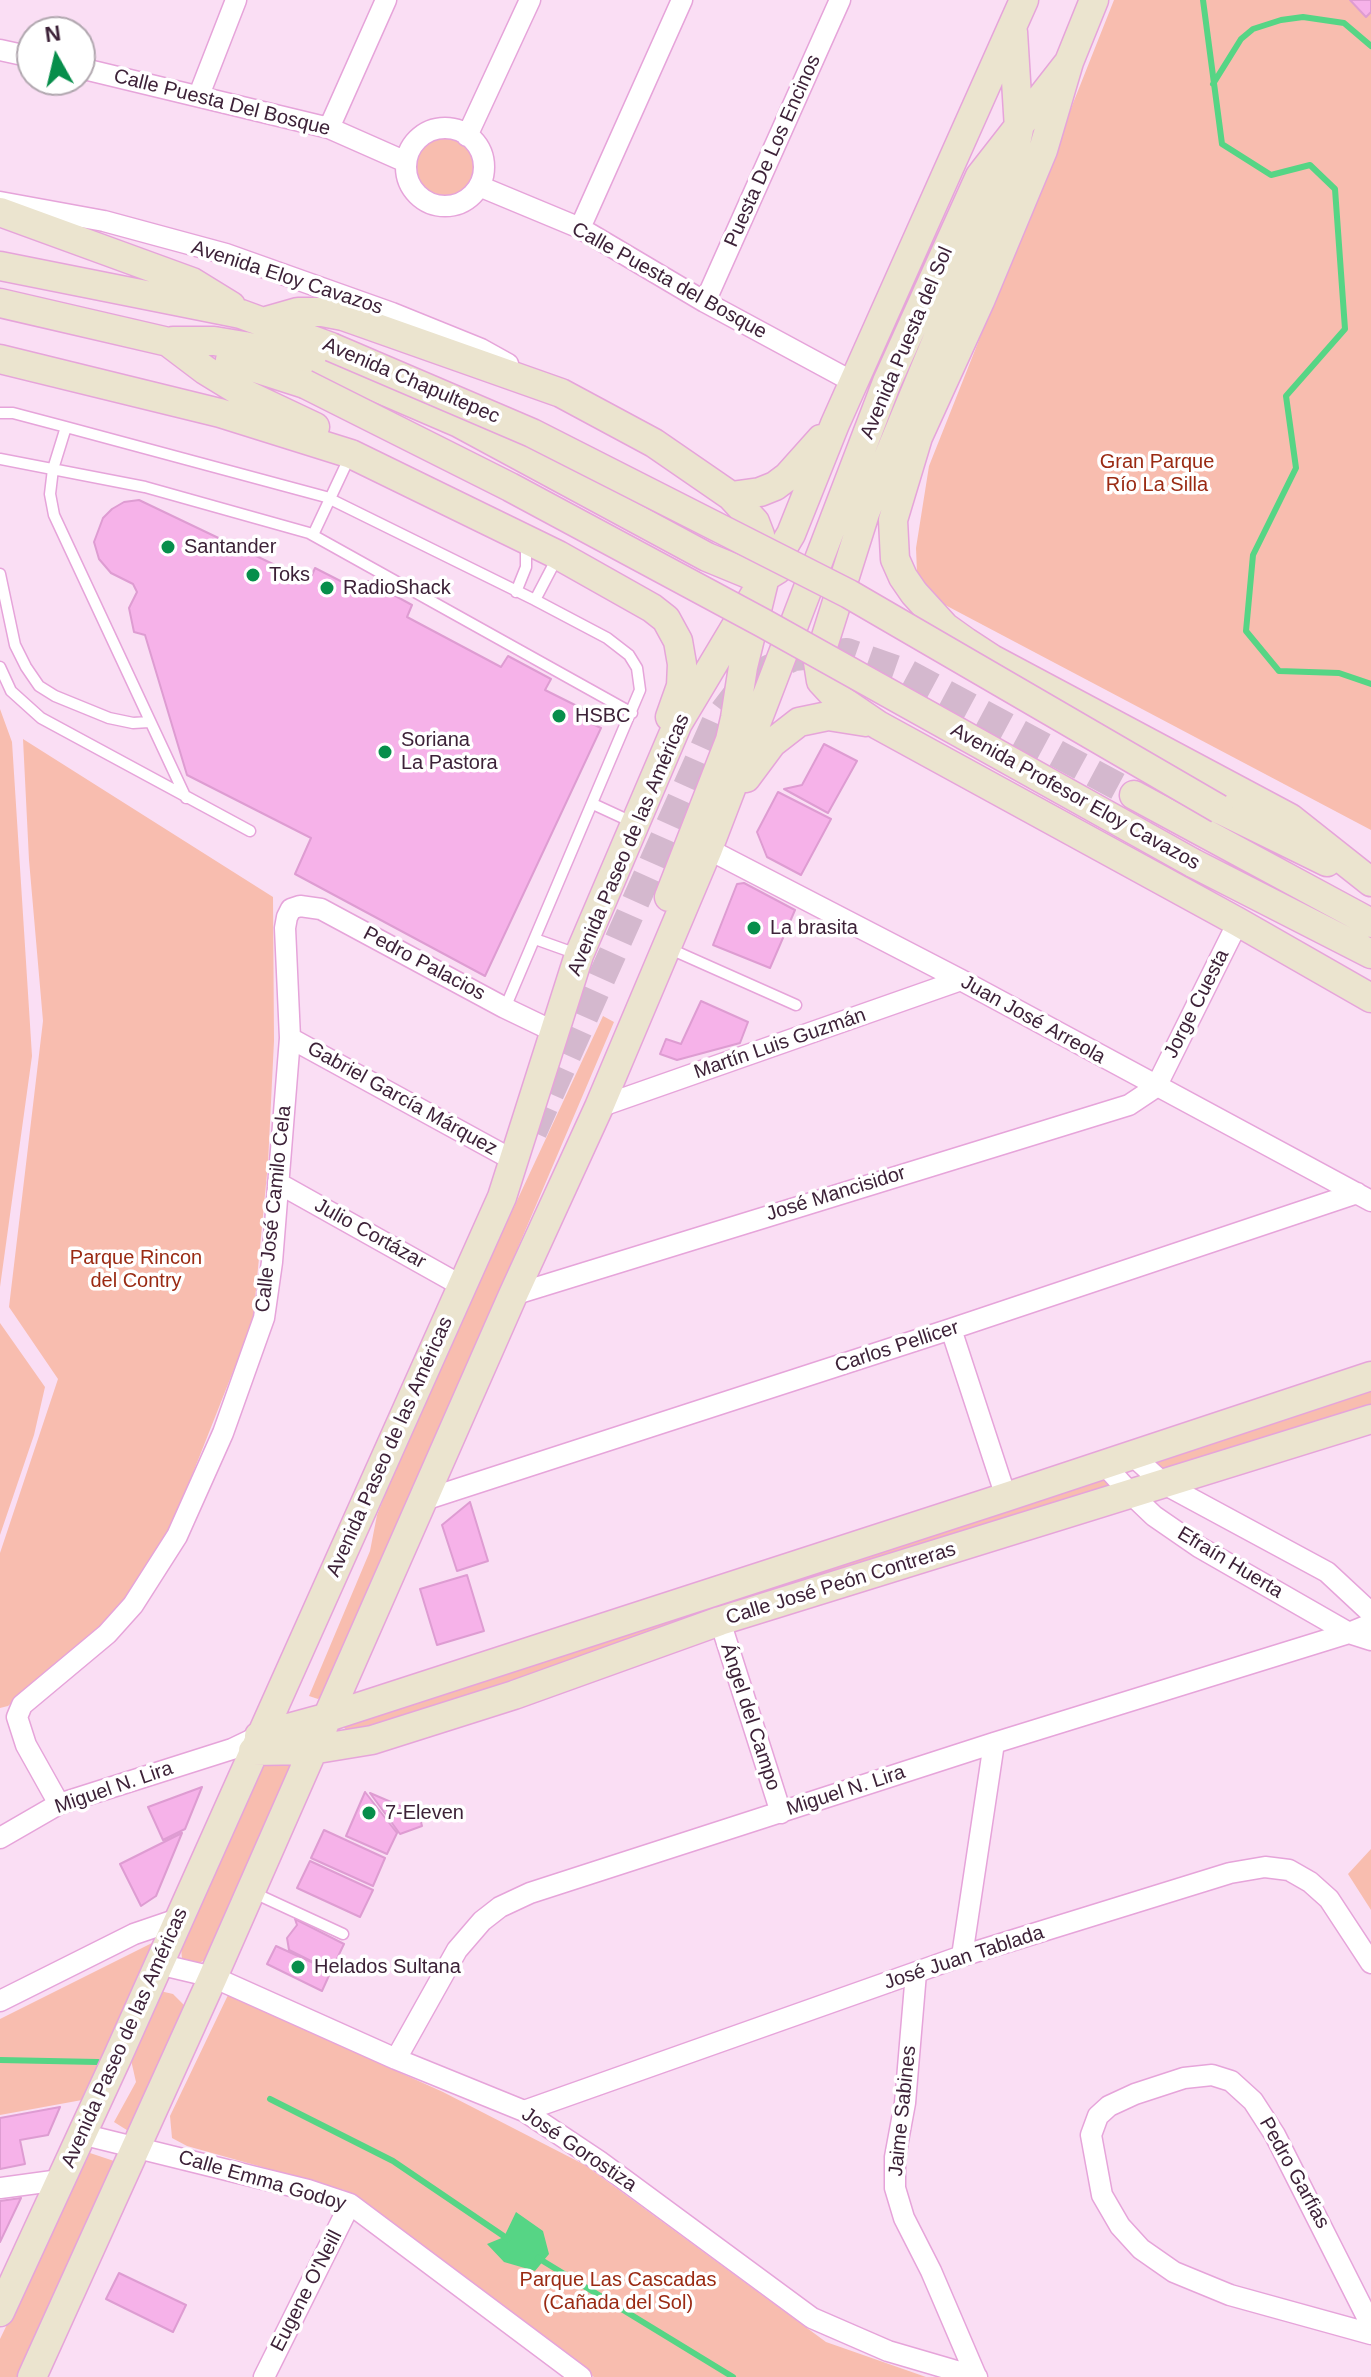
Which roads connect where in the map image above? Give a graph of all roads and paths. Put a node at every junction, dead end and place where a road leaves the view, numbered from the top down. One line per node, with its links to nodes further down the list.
1 (236, 0): 10 (street)
2 (386, 0): 11 (street)
3 (530, 0): 13 (street)
4 (682, 0): 18 (street)
5 (840, 0): 20 (street, Puesta De Los Encinos)
6 (1094, 0): 8 (main road)
7 (1018, 12): 12 (main road); 25 (main road, Avenida Puesta del Sol)
8 (1069, 62): 12 (main road, Avenida Puesta del Sol); 43 (main road)
9 (96, 72): 10 (street, Calle Puesta Del Bosque)
10 (199, 95): 11 (street, Calle Puesta Del Bosque)
11 (329, 128): 14 (street, Calle Puesta Del Bosque)
12 (1019, 129): 35 (main road, Avenida Puesta del Sol); 44 (main road)
13 (467, 136): 14 (street); 15 (street)
14 (406, 162): 15 (street)
15 (479, 186): 18 (street, Calle Puesta del Bosque)
16 (0, 202): 26 (street, Avenida Eloy Cavazos)
17 (0, 212): 22 (main road)
18 (580, 228): 20 (street, Calle Puesta del Bosque)
19 (0, 266): 22 (main road, Avenida Chapultepec)
20 (705, 302): 25 (street, Calle Puesta del Bosque)
21 (0, 303): 23 (main road)
22 (252, 318): 26 (main road); 60 (main road, Avenida Chapultepec, bridge)
23 (169, 340): 30 (main road); 40 (main road); 45 (main road, bridge)
24 (0, 359): 30 (main road)
25 (855, 383): 28 (main road, Avenida Puesta del Sol)
26 (561, 393): 33 (main road)
27 (0, 413): 29 (lane)
28 (835, 424): 33 (main road); 40 (main road, Avenida Puesta del Sol)
29 (66, 427): 32 (lane); 34 (lane)
30 (349, 453): 34 (lane); 37 (main road)
31 (0, 459): 32 (lane)
32 (53, 469): 36 (lane); 50 (lane)
33 (731, 496): 40 (main road)
34 (330, 499): 36 (lane); 41 (lane)
35 (831, 533): 40 (main road); 45 (main road, Avenida Puesta del Sol)
36 (313, 535): 48 (lane)
37 (526, 540): 38 (main road); 41 (lane)
38 (558, 555): 42 (lane); 57 (main road)
39 (0, 574): 50 (lane)
40 (765, 577): 46 (main road); 51 (main road, Avenida Paseo de las Américas)
41 (516, 592): 42 (lane)
42 (535, 600): 48 (lane)
43 (930, 609): 44 (main road); 60 (main road)
44 (832, 612): 52 (main road)
45 (784, 640): 49 (main road); 64 (main road, Avenida Profesor Eloy Cavazos, bridge)
46 (748, 646): 49 (main road); 53 (main road)
47 (0, 667): 55 (lane)
48 (632, 713): 56 (lane)
49 (756, 721): 59 (main road)
50 (149, 722): 55 (lane)
51 (678, 723): 53 (main road); 57 (main road, Avenida Paseo de las Américas)
52 (878, 725): 59 (main road); 62 (main road)
53 (730, 740): 65 (main road)
54 (1134, 795): 64 (main road)
55 (186, 798): 58 (lane)
56 (593, 804): 57 (lane); 63 (lane)
57 (640, 811): 66 (main road, Avenida Paseo de las Américas)
58 (250, 831)
59 (713, 836): 65 (main road); 67 (street, Juan José Arreola)
60 (1371, 883)
61 (291, 909): 70 (street, Pedro Palacios); 72 (street, Calle José Camilo Cela)
62 (1238, 922): 68 (main road); 73 (street, Jorge Cuesta)
63 (535, 939): 66 (lane); 70 (lane)
64 (1368, 946)
65 (664, 952): 69 (lane); 74 (main road)
66 (579, 955): 71 (main road, Avenida Paseo de las Américas)
67 (961, 980): 73 (street, Juan José Arreola); 74 (street, Martín Luis Guzmán)
68 (1371, 998)
69 (796, 1005)
70 (505, 1008): 71 (street, Pedro Palacios)
71 (555, 1032): 75 (main road, Avenida Paseo de las Américas)
72 (290, 1038): 75 (street, Gabriel García Márquez); 76 (street, Calle José Camilo Cela)
73 (1156, 1087): 77 (street, Juan José Arreola); 79 (street, José Mancisidor)
74 (599, 1107): 79 (main road)
75 (513, 1160): 78 (main road, Avenida Paseo de las Américas)
76 (278, 1183): 78 (street, Julio Cortázar); 98 (street, Calle José Camilo Cela)
77 (1364, 1197): 80 (street, Carlos Pellicer)
78 (462, 1286): 96 (main road, Avenida Paseo de las Américas)
79 (513, 1295): 88 (main road)
80 (951, 1329): 87 (street); 88 (street, Carlos Pellicer)
81 (1371, 1376): 83 (main road, Calle José Peón Contreras)
82 (1371, 1419): 85 (main road, Calle José Peón Contreras)
83 (1131, 1454): 84 (main road, Calle José Peón Contreras); 85 (street, Efraín Huerta)
84 (1104, 1464): 86 (street, Efraín Huerta); 87 (main road, Calle José Peón Contreras)
85 (1164, 1484): 86 (main road, Calle José Peón Contreras); 89 (street, Efraín Huerta)
86 (1131, 1494): 90 (main road, Calle José Peón Contreras); 92 (street, Efraín Huerta)
87 (1006, 1497): 94 (main road, Calle José Peón Contreras)
88 (421, 1501): 94 (main road)
89 (1371, 1613)
90 (720, 1621): 97 (main road, Calle José Peón Contreras); 99 (street, Ángel del Campo)
91 (1371, 1624): 92 (street, Miguel N. Lira)
92 (1349, 1633): 93 (street, Efraín Huerta); 95 (street, Miguel N. Lira)
93 (1371, 1640)
94 (325, 1718): 96 (main road, Calle José Peón Contreras); 97 (main road)
95 (994, 1743): 99 (street, Miguel N. Lira); 104 (street)
96 (248, 1745): 97 (main road, Calle José Peón Contreras); 98 (street, Miguel N. Lira); 102 (main road, Avenida Paseo de las Américas)
97 (311, 1750): 101 (main road)
98 (59, 1804): 100 (street, Miguel N. Lira)
99 (781, 1813): 110 (street, Miguel N. Lira)
100 (0, 1838)
101 (250, 1891): 103 (lane); 108 (main road)
102 (178, 1919): 106 (main road, Avenida Paseo de las Américas); 109 (street)
103 (343, 1934)
104 (962, 1956): 105 (street, José Juan Tablada); 107 (street, José Juan Tablada)
105 (1371, 1963)
106 (158, 1964): 108 (street, José Gorostiza); 112 (main road, Avenida Paseo de las Américas)
107 (916, 1973): 111 (street, José Juan Tablada); 123 (street, Jaime Sabines)
108 (213, 1977): 110 (street, José Gorostiza); 113 (main road)
109 (0, 2001)
110 (396, 2059): 111 (street, José Gorostiza)
111 (524, 2111): 123 (street, José Gorostiza)
112 (81, 2134): 113 (street, Calle Emma Godoy); 114 (main road, Avenida Paseo de las Américas)
113 (134, 2146): 116 (street, Calle Emma Godoy); 120 (main road)
114 (60, 2180): 115 (street); 117 (main road, Avenida Paseo de las Américas)
115 (0, 2188)
116 (350, 2204): 121 (street, Eugene O'Neill); 122 (street, Calle Emma Godoy)
117 (0, 2312)
118 (1371, 2325): 119 (street, Pedro Garfias)
119 (1371, 2334)
120 (32, 2377)
121 (264, 2377)
122 (581, 2377)
123 (977, 2377)

